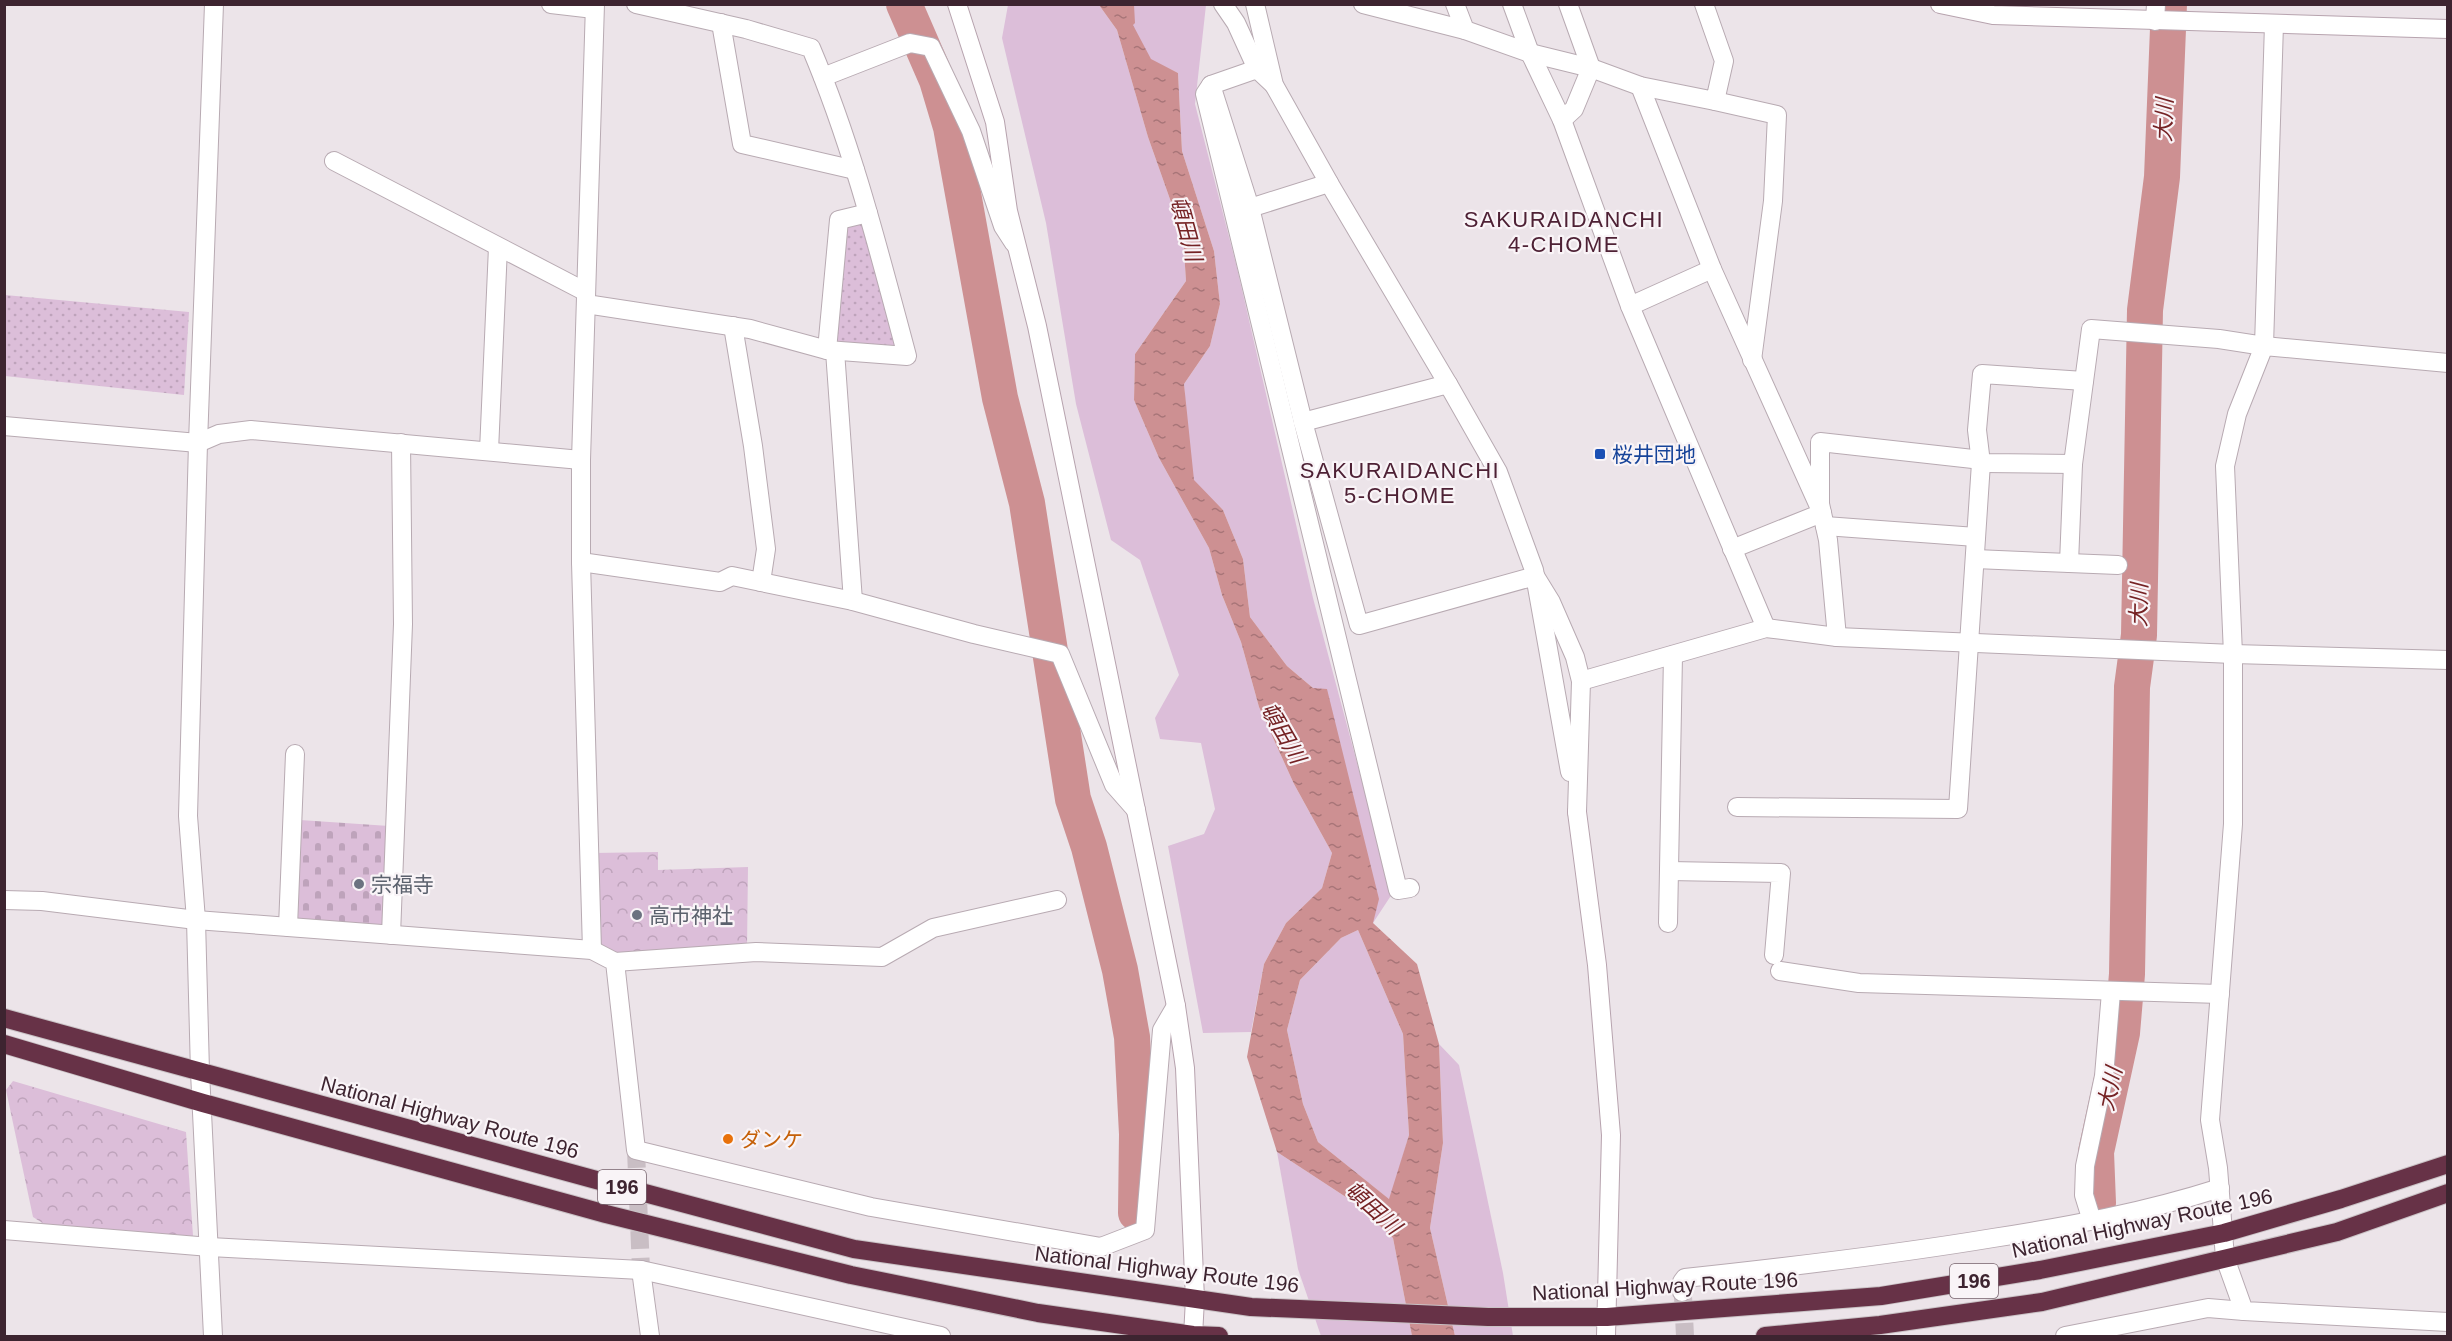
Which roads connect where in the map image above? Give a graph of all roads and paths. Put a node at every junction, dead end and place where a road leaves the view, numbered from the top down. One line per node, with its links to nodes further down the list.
1 (214, 4): 47 (street)
2 (550, 4): 13 (street)
3 (636, 4): 15 (street)
4 (957, 4): 33 (street)
5 (1223, 4): 21 (street)
6 (1255, 4): 23 (street)
7 (1455, 4): 18 (street)
8 (1512, 4): 19 (street)
9 (1568, 4): 20 (street)
10 (1704, 4): 26 (street)
11 (1940, 4): 14 (street)
12 (1366, 5): 18 (street)
13 (594, 7): 36 (street)
14 (2156, 13): 16 (street)
15 (721, 23): 22 (street); 29 (street)
16 (2274, 24): 17 (street); 39 (street)
17 (2448, 29)
18 (1465, 30): 19 (street)
19 (1530, 53): 20 (street); 27 (street)
20 (1591, 68): 25 (street); 27 (street)
21 (1257, 69): 23 (street); 24 (street)
22 (823, 77): 29 (street); 33 (street)
23 (1274, 84): 30 (street)
24 (1211, 85): 31 (street); 75 (street)
25 (1640, 86): 26 (street); 35 (street)
26 (1715, 101): 41 (street)
27 (1562, 120): 37 (street)
28 (334, 161): 34 (street)
29 (855, 170): 32 (street)
30 (1329, 183): 31 (street); 44 (street)
31 (1250, 208): 45 (street)
32 (868, 213): 40 (street); 40 (street)
33 (1016, 246): 72 (street)
34 (498, 247): 36 (street); 49 (street)
35 (1712, 269): 37 (street); 41 (street)
36 (586, 298): 38 (street); 50 (street)
37 (1630, 306): 55 (street)
38 (733, 326): 40 (street); 61 (street)
39 (2264, 346): 42 (street); 43 (street); 66 (street)
40 (831, 351): 62 (street)
41 (1752, 360): 53 (street)
42 (2448, 363)
43 (2084, 381): 51 (street); 52 (street)
44 (1448, 384): 45 (street); 60 (street)
45 (1303, 422): 60 (street)
46 (4, 426): 47 (street)
47 (198, 443): 48 (street); 78 (street)
48 (401, 443): 49 (street); 81 (street)
49 (489, 452): 50 (street)
50 (581, 460): 57 (street)
51 (1981, 463): 52 (street); 53 (street); 54 (street)
52 (2073, 464): 58 (street)
53 (1823, 520): 54 (street); 55 (street); 64 (street)
54 (1976, 537): 56 (street)
55 (1732, 549): 63 (street)
56 (1975, 559): 58 (street); 65 (street)
57 (581, 562): 61 (street); 82 (street)
58 (2069, 563): 59 (street)
59 (2118, 565)
60 (1535, 576): 69 (street); 73 (street)
61 (760, 582): 62 (street)
62 (854, 600): 72 (street)
63 (1766, 628): 64 (street); 67 (street)
64 (1837, 637): 65 (street)
65 (1971, 643): 66 (street); 71 (street)
66 (2234, 654): 68 (street); 85 (street)
67 (1673, 656): 69 (street); 74 (street)
68 (2448, 660)
69 (1581, 681): 73 (street)
70 (295, 754): 80 (street)
71 (1737, 807)
72 (1136, 810): 86 (street)
73 (1577, 812): 103 (street)
74 (1669, 871): 79 (street); 84 (street)
75 (1410, 888)
76 (4, 900): 78 (street)
77 (1057, 900): 83 (street)
78 (196, 920): 80 (street); 89 (street)
79 (1668, 923)
80 (288, 927): 81 (street)
81 (391, 935): 82 (street)
82 (592, 950): 83 (street)
83 (615, 962): 86 (street)
84 (2111, 992): 85 (street); 94 (street)
85 (2220, 994): 92 (street)
86 (1176, 1006): 101 (street)
87 (4, 1018): 89 (highway, National Highway Route 196 / 196)
88 (4, 1044): 90 (highway, 196)
89 (200, 1072): 90 (street); 101 (highway, National Highway Route 196 / 196)
90 (203, 1103): 97 (street); 109 (highway, 196)
91 (2448, 1164): 96 (highway, National Highway Route 196 / 196)
92 (2220, 1188): 94 (street); 96 (street)
93 (2448, 1192): 98 (highway, 196)
94 (2092, 1221): 100 (street)
95 (4, 1230): 97 (street)
96 (2224, 1233): 98 (street); 103 (highway, National Highway Route 196 / 196)
97 (210, 1247): 99 (street); 106 (street)
98 (2225, 1258): 102 (street); 112 (highway, 196)
99 (641, 1270): 107 (street); 108 (street)
100 (1682, 1292)
101 (1195, 1299): 103 (highway, National Highway Route 196 / 196); 109 (street)
102 (2244, 1311): 105 (street); 113 (street)
103 (1607, 1317): 111 (street)
104 (2448, 1322): 105 (street)
105 (2421, 1329)
106 (213, 1336)
107 (650, 1336)
108 (941, 1336)
109 (1193, 1336): 110 (highway, 196)
110 (1219, 1336)
111 (1606, 1336)
112 (1765, 1336)
113 (2063, 1336)

